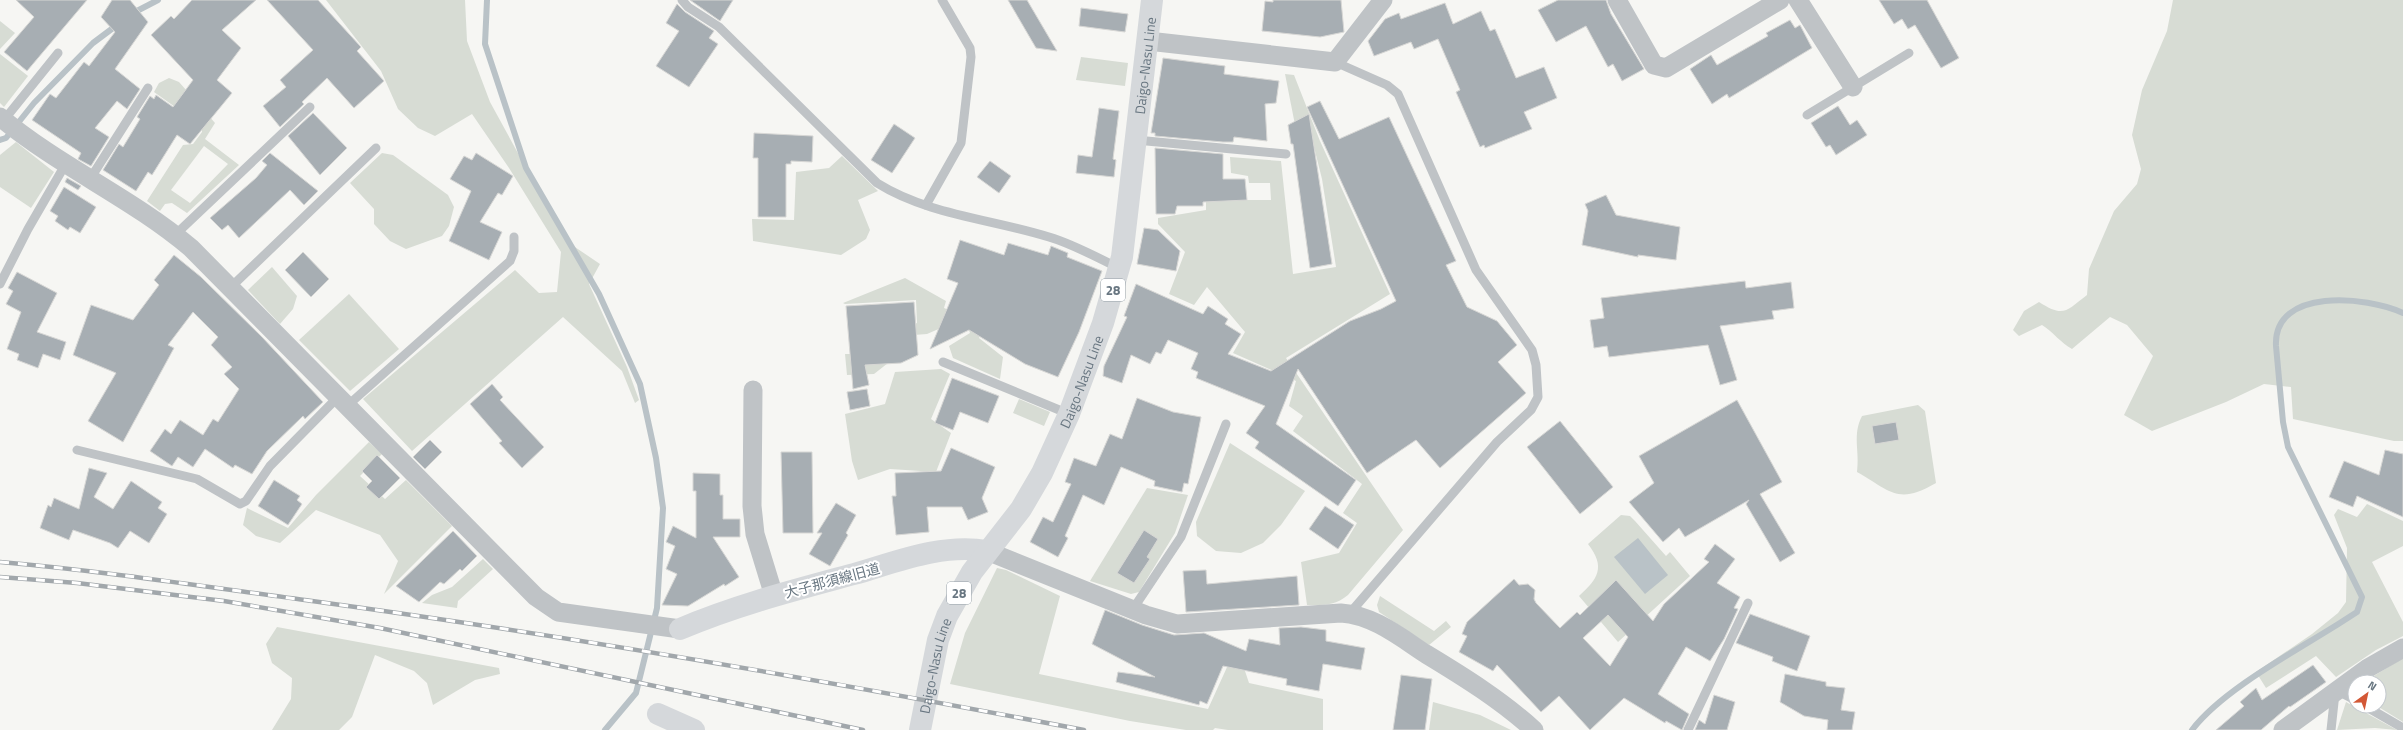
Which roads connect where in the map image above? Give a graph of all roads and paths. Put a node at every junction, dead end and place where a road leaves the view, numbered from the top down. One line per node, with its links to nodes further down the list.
1 (682, 0): 22 (lane)
2 (942, 0): 22 (lane)
3 (1152, 0): 8 (main road, Daigo-Nasu Line / 28)
4 (1383, 0): 11 (street)
5 (1617, 0): 6 (street)
6 (1780, 0)
7 (1798, 0): 12 (street)
8 (1148, 41): 11 (street); 17 (main road, Daigo-Nasu Line / 28)
9 (58, 53): 16 (lane)
10 (1909, 53): 12 (lane)
11 (1335, 62): 38 (lane)
12 (1852, 87): 15 (lane)
13 (148, 88): 21 (lane)
14 (310, 107): 23 (lane)
15 (1807, 115)
16 (2, 118): 20 (street)
17 (1136, 140): 19 (lane); 25 (main road, Daigo-Nasu Line / 28)
18 (376, 148): 27 (lane)
19 (1286, 154)
20 (65, 165): 21 (street); 26 (lane)
21 (90, 179): 23 (street)
22 (926, 205): 25 (lane)
23 (175, 235): 27 (street)
24 (514, 237): 30 (lane)
25 (1119, 268): 31 (main road, Daigo-Nasu Line / 28)
26 (0, 284)
27 (231, 287): 30 (street)
28 (943, 362): 31 (lane)
29 (753, 390): 35 (street)
30 (343, 402): 33 (lane); 39 (street)
31 (1069, 414): 34 (main road, Daigo-Nasu Line / 28)
32 (1226, 424): 37 (lane)
33 (77, 450)
34 (987, 551): 35 (main road, 大子那須線旧道); 37 (street); 47 (main road, Daigo-Nasu Line / 28)
35 (774, 596): 39 (main road, 大子那須線旧道)
36 (1748, 603): 49 (lane)
37 (1133, 609): 38 (street)
38 (1350, 613): 48 (street)
39 (674, 628)
40 (2403, 648): 41 (street)
41 (2337, 692): 42 (lane); 50 (street); 51 (lane)
42 (2347, 696)
43 (658, 714): 46 (main road)
44 (2379, 714): 45 (lane)
45 (2403, 728)
46 (694, 730)
47 (920, 730)
48 (1534, 730)
49 (1688, 730)
50 (2283, 730)
51 (2331, 730)

